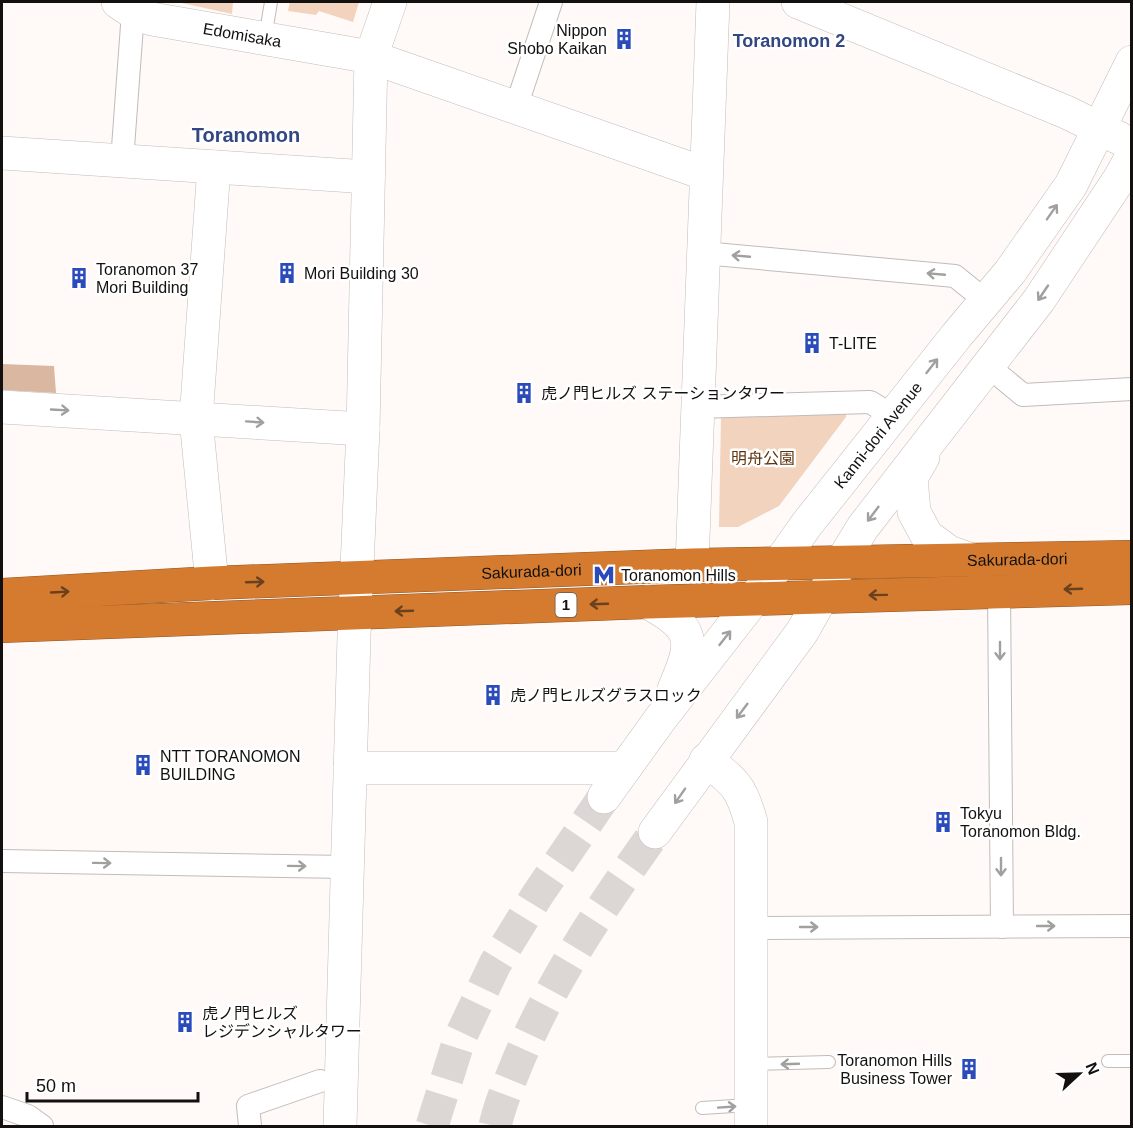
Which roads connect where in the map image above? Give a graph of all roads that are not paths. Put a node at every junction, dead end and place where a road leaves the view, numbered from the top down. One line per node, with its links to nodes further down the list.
1 (271, 2): 7 (lane)
2 (390, 2): 8 (street)
3 (551, 2): 10 (street)
4 (714, 2): 17 (street)
5 (798, 2): 11 (street)
6 (126, 7): 7 (street, Edomisaka); 15 (street)
7 (265, 38): 8 (street, Edomisaka)
8 (371, 57): 10 (street, Edomisaka); 18 (street)
9 (1131, 62): 11 (street, Kanni-dori Avenue)
10 (516, 107): 17 (street, Edomisaka)
11 (1099, 128): 12 (street); 20 (street, Kanni-dori Avenue, one-way to 11)
12 (1131, 144)
13 (2, 153): 15 (street)
14 (1131, 156): 21 (street, one-way to 21)
15 (122, 161): 16 (street)
16 (214, 167): 18 (street); 26 (street)
17 (706, 174): 19 (street)
18 (368, 177): 28 (street)
19 (703, 253): 20 (street, one-way to 19); 24 (street)
20 (986, 300): 25 (street, Kanni-dori Avenue, one-way to 20)
21 (988, 366): 22 (street); 27 (street)
22 (1131, 389)
23 (2, 407): 26 (street, one-way to 26)
24 (697, 407): 25 (street); 33 (street)
25 (892, 416): 32 (street, Kanni-dori Avenue)
26 (196, 418): 28 (street, one-way to 28); 35 (street)
27 (943, 422): 30 (street); 31 (street, one-way to 31)
28 (363, 429): 34 (street)
29 (1131, 557): 30 (highway, Sakurada-dori / 1)
30 (972, 560): 31 (highway, Sakurada-dori / 1)
31 (841, 562): 32 (highway, Sakurada-dori / 1); 39 (street)
32 (780, 563): 33 (highway, Sakurada-dori / 1); 40 (street, Kanni-dori Avenue)
33 (692, 565): 34 (highway, Sakurada-dori / 1)
34 (357, 578): 35 (highway, Sakurada-dori / 1, one-way to 34); 42 (street)
35 (212, 583): 38 (highway, Sakurada-dori / 1, one-way to 35)
36 (1131, 588): 37 (highway, Sakurada-dori / 1, one-way to 37)
37 (999, 592): 39 (highway, Sakurada-dori / 1, one-way to 39); 53 (street, one-way to 53)
38 (2, 595)
39 (821, 597): 40 (highway, Sakurada-dori / 1); 45 (street, one-way to 45)
40 (754, 599): 41 (highway, Sakurada-dori / 1); 44 (street, Kanni-dori Avenue, one-way to 40)
41 (647, 602): 42 (highway, Sakurada-dori / 1, one-way to 42); 44 (street)
42 (356, 612): 43 (highway, Sakurada-dori / 1); 46 (street)
43 (2, 626)
44 (661, 718): 47 (street, Kanni-dori Avenue)
45 (706, 760): 49 (street, one-way to 49); 54 (street)
46 (350, 768): 47 (street); 51 (street)
47 (625, 768): 48 (street, Kanni-dori Avenue)
48 (604, 797)
49 (655, 832)
50 (2, 861): 51 (street, one-way to 51)
51 (347, 867): 65 (street)
52 (1131, 926): 53 (street, one-way to 52)
53 (1002, 927): 54 (street, one-way to 53)
54 (751, 928): 58 (street)
55 (1108, 1061): 56 (lane)
56 (1131, 1061)
57 (829, 1062): 58 (lane, one-way to 58)
58 (751, 1064): 62 (street)
59 (320, 1081): 64 (street)
60 (2, 1107): 63 (street)
61 (702, 1108): 62 (lane, one-way to 62)
62 (751, 1116)
63 (42, 1126)
64 (250, 1126)
65 (340, 1126)

